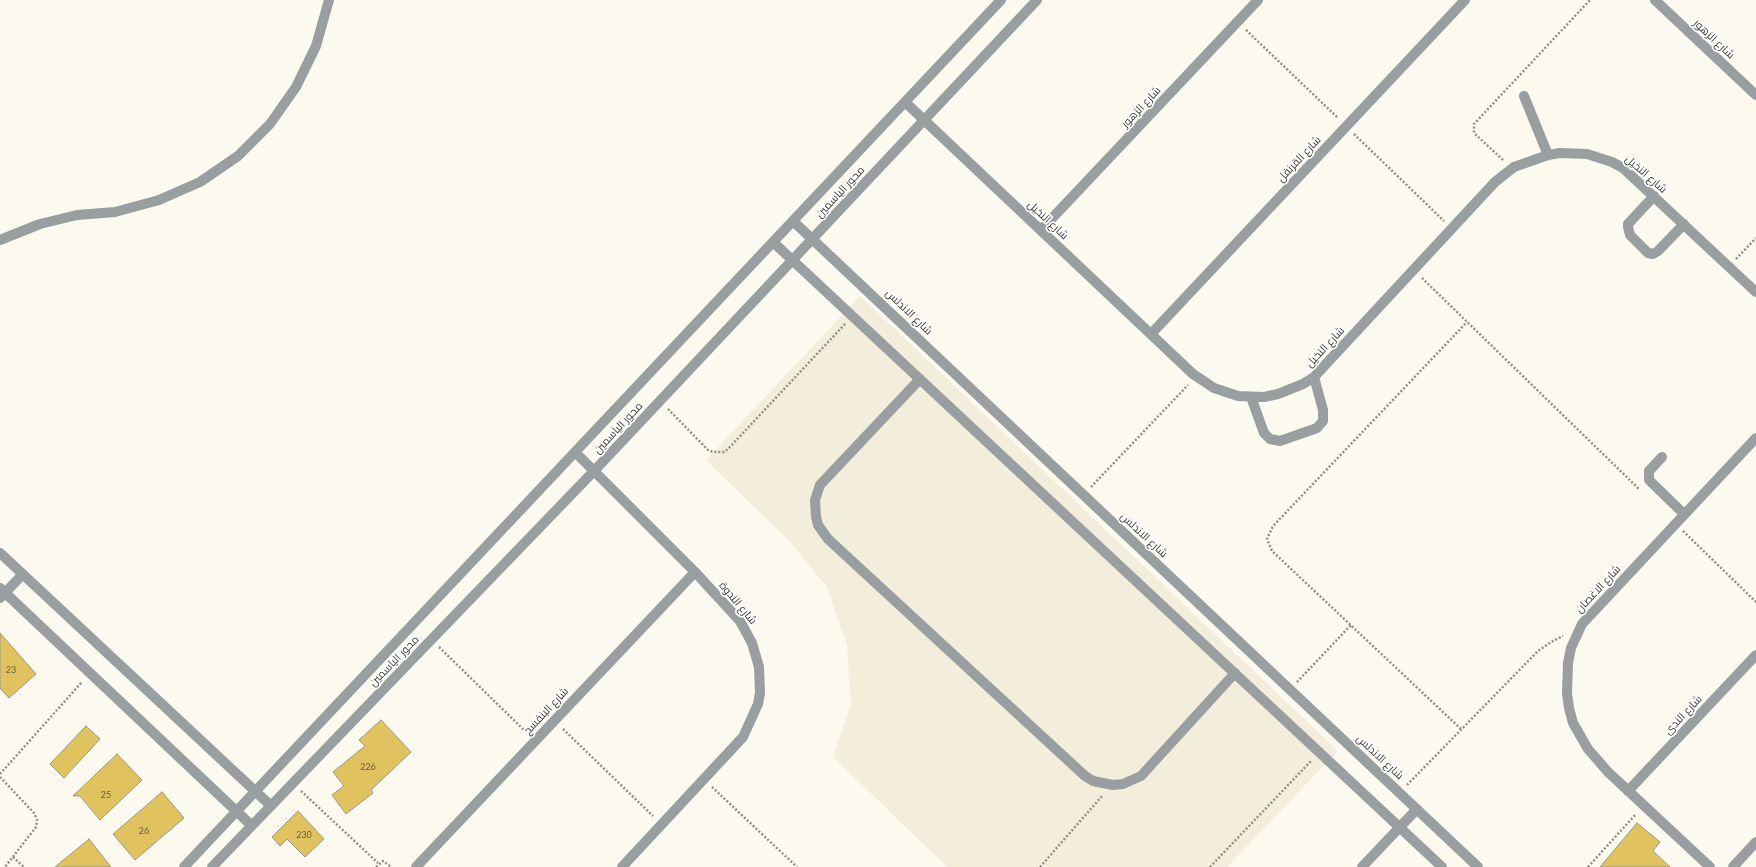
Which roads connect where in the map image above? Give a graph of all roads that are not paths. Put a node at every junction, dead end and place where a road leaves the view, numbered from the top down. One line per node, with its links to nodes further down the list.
1 (329, 0): 17 (street)
2 (1001, 0): 9 (street, محور الياسمين)
3 (1037, 0): 10 (street, محور الياسمين)
4 (1258, 0): 15 (street, شارع الزهور)
5 (1465, 0): 21 (street, شارع القرنفل)
6 (1655, 0): 7 (street, شارع الزهور)
7 (1756, 95)
8 (1524, 96): 11 (street)
9 (905, 102): 10 (street, شارع النخيل); 13 (street, محور الياسمين)
10 (924, 120): 15 (street, شارع النخيل); 16 (street, محور الياسمين)
11 (1548, 155): 12 (street, شارع النخيل); 22 (street, شارع النخيل)
12 (1654, 196): 14 (street, شارع النخيل); 14 (street)
13 (793, 221): 16 (street, شارع الاندلس); 18 (street, محور الياسمين)
14 (1684, 224): 20 (street, شارع النخيل)
15 (1041, 230): 21 (street, شارع النخيل)
16 (812, 239): 19 (street, محور الياسمين); 39 (street, شارع الاندلس)
17 (0, 240)
18 (773, 242): 19 (street); 26 (street, محور الياسمين)
19 (792, 260): 23 (street); 28 (street, محور الياسمين)
20 (1756, 292)
21 (1150, 334): 24 (street, شارع النخيل)
22 (1314, 377): 24 (street, شارع النخيل); 24 (street)
23 (920, 379): 35 (street); 35 (street)
24 (1251, 397)
25 (1756, 438): 29 (street, شارع الاغصان)
26 (575, 452): 28 (street, شارع الندوة); 37 (street, محور الياسمين)
27 (1662, 457): 29 (street)
28 (594, 471): 31 (street, شارع الندوة); 38 (street, محور الياسمين)
29 (1684, 514): 36 (street, شارع الاغصان)
30 (0, 553): 32 (street)
31 (695, 572): 46 (street, شارع البنفسج); 47 (street, شارع الندوة)
32 (23, 574): 33 (street); 37 (street)
33 (2, 593): 40 (street)
34 (1756, 655): 36 (street, شارع الندى)
35 (1235, 673): 42 (street)
36 (1628, 791): 51 (street, شارع الاغصان)
37 (255, 792): 38 (street); 40 (street, محور الياسمين)
38 (270, 805): 41 (street, محور الياسمين)
39 (1417, 809): 42 (street); 50 (street, شارع الاندلس)
40 (237, 811): 41 (street); 44 (street, محور الياسمين)
41 (251, 825): 45 (street, محور الياسمين)
42 (1400, 828): 48 (street); 49 (street)
43 (1756, 842): 52 (street)
44 (184, 867)
45 (212, 867)
46 (416, 867)
47 (622, 867)
48 (1362, 867)
49 (1442, 867)
50 (1478, 867)
51 (1710, 867)
52 (1733, 867)

